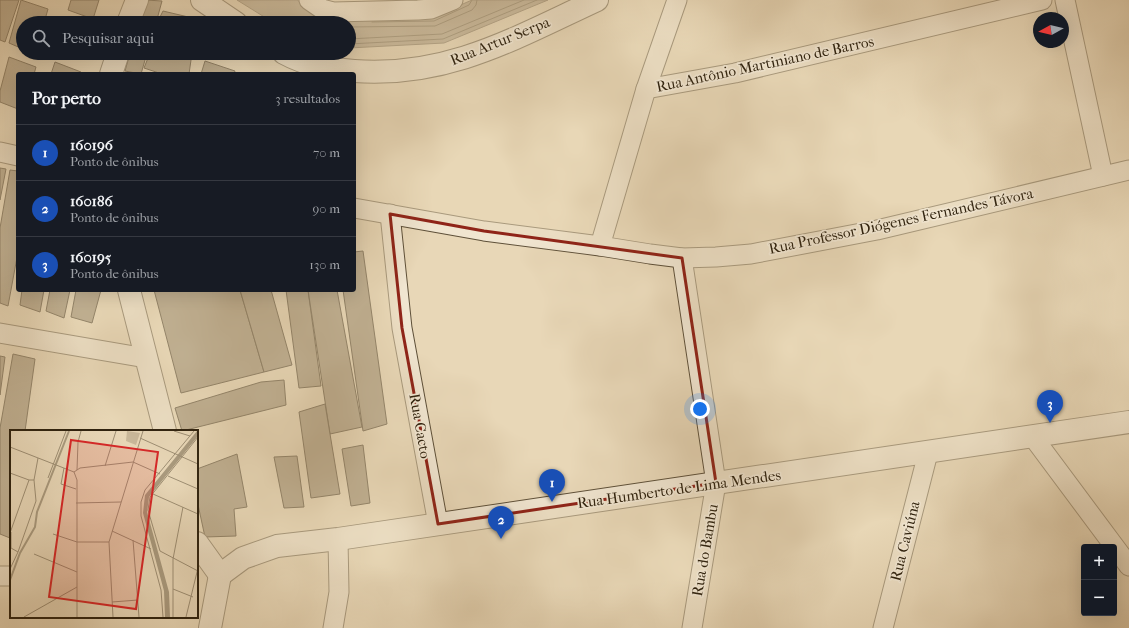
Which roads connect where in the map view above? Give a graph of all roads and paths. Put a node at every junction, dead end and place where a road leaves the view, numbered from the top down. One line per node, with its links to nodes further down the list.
1 (137, 0): 9 (street)
2 (202, 0): 10 (street)
3 (309, 0): 4 (street)
4 (453, 0)
5 (597, 0): 12 (street, Rua Artur Serpa)
6 (677, 0): 14 (street)
7 (1042, 0): 14 (street, Rua Antônio Martiniano de Barros)
8 (1065, 0): 18 (street)
9 (131, 16)
10 (226, 16)
11 (116, 60): 13 (street)
12 (298, 60)
13 (112, 72)
14 (646, 89): 21 (street, Rua Antônio Martiniano de Barros)
15 (0, 152): 16 (street)
16 (16, 156)
17 (1129, 170): 18 (street, Rua Professor Diógenes Fernandes Távora)
18 (1103, 176): 22 (street, Rua Professor Diógenes Fernandes Távora)
19 (356, 208): 20 (street, Rua Professor Diógenes Fernandes Távora)
20 (390, 214): 21 (street, Rua Professor Diógenes Fernandes Távora); 31 (street, Rua Cacto)
21 (600, 246): 22 (street, Rua Professor Diógenes Fernandes Távora)
22 (682, 258): 30 (street, Rua do Bambu)
23 (129, 292): 25 (street)
24 (0, 334): 25 (street)
25 (146, 358): 27 (street)
26 (1129, 422): 28 (street, Rua Humberto de Lima Mendes)
27 (165, 430)
28 (1033, 437): 29 (street, Rua Humberto de Lima Mendes); 34 (street)
29 (928, 453): 30 (street, Rua Humberto de Lima Mendes); 39 (street, Rua Caviúna)
30 (716, 483): 31 (street, Rua Humberto de Lima Mendes); 38 (street, Rua do Bambu)
31 (438, 524): 32 (street, Rua Humberto de Lima Mendes)
32 (338, 539): 35 (street, Rua Humberto de Lima Mendes); 37 (street)
33 (200, 552): 35 (street)
34 (1129, 566)
35 (220, 575): 36 (street)
36 (210, 628)
37 (333, 628)
38 (692, 628)
39 (883, 628)

